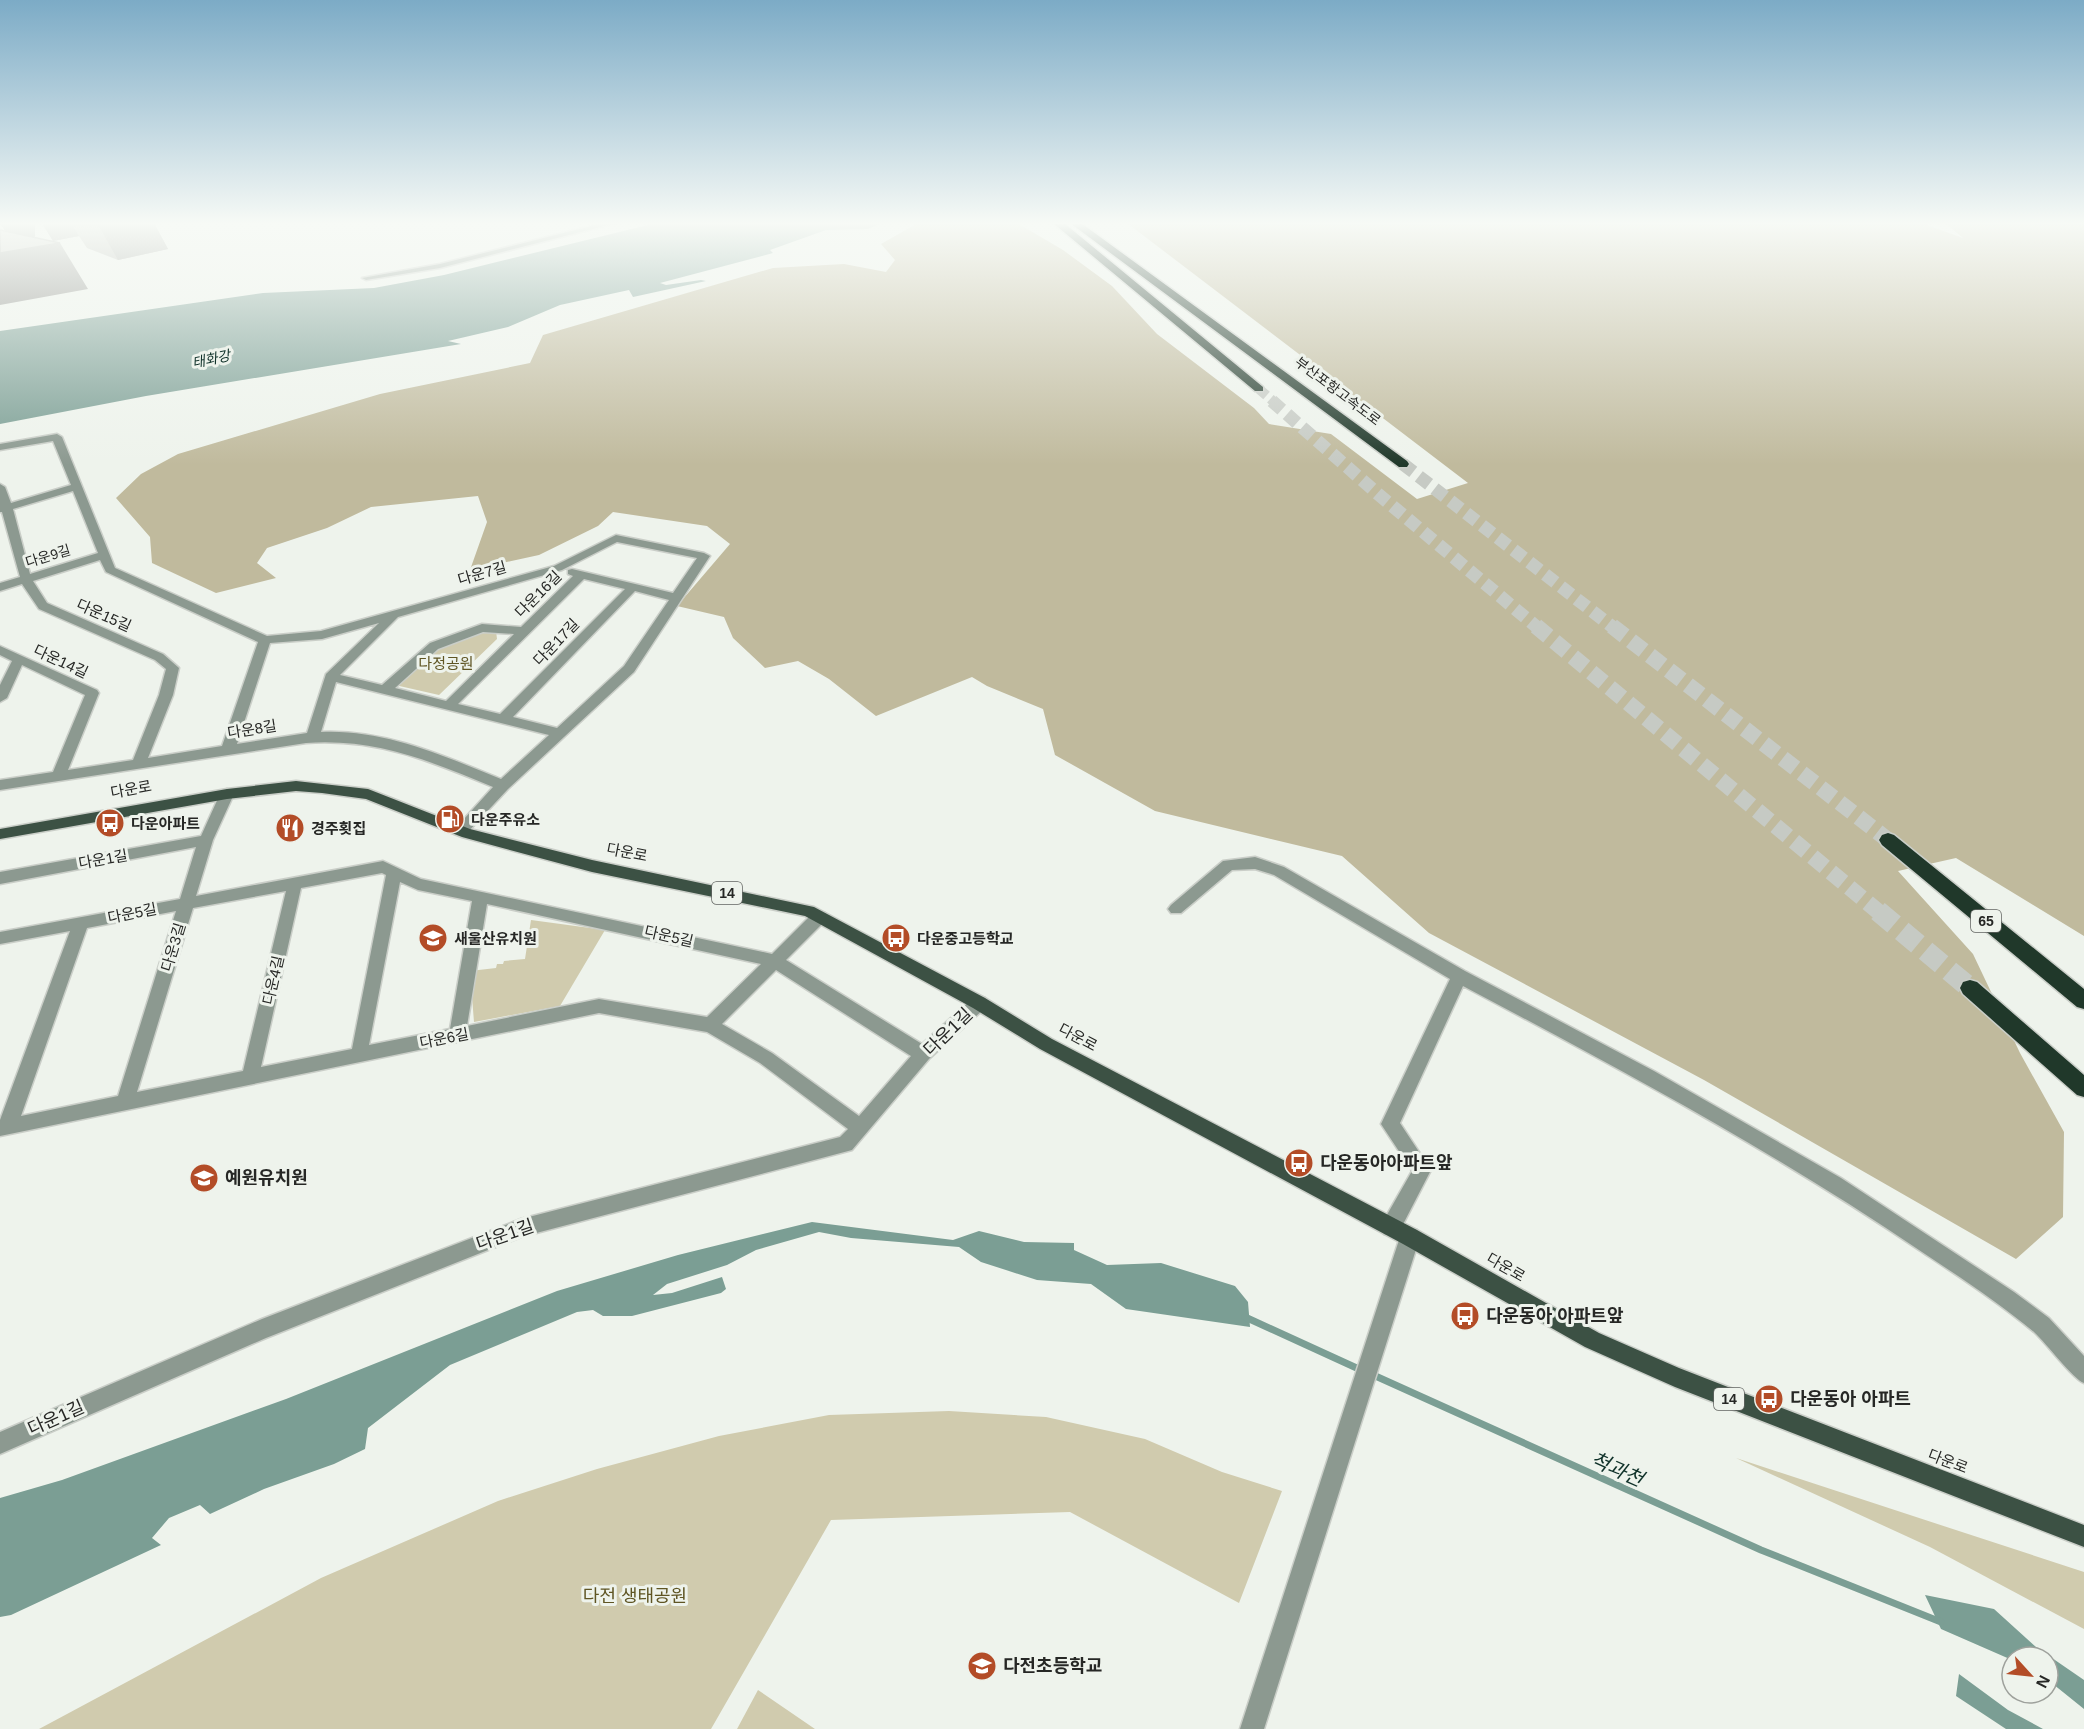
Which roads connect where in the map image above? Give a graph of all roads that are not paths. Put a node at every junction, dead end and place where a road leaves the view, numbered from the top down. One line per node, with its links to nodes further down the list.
1 (1156, 304): 3 (highway)
2 (1188, 304): 5 (highway, 부산포항고속도로)
3 (1259, 389)
4 (0, 447): 7 (street)
5 (1403, 464)
6 (0, 487): 8 (street, 다운15길)
7 (77, 487): 8 (street); 9 (street)
8 (4, 508): 12 (street, 다운15길)
9 (104, 555): 12 (street, 다운9길); 18 (street)
10 (558, 568): 11 (street); 15 (street, 다운7길); 16 (street, 다운7길)
11 (581, 575): 14 (street, 다운16길); 17 (street, 다운16길)
12 (26, 579): 13 (street, 다운9길); 29 (street, 다운15길)
13 (0, 587)
14 (633, 587): 15 (street, 다운16길); 25 (street, 다운17길)
15 (677, 598): 26 (street, 다운7길)
16 (396, 614): 18 (street, 다운7길); 21 (street)
17 (524, 631): 22 (street, 다운17길); 24 (street, 다운16길)
18 (265, 640): 28 (street)
19 (0, 650): 20 (street, 다운14길)
20 (19, 659): 23 (street); 30 (street, 다운14길)
21 (331, 677): 22 (street); 27 (street)
22 (385, 690): 24 (street)
23 (0, 698)
24 (448, 705): 25 (street)
25 (503, 719): 26 (street)
26 (560, 734): 32 (street, 다운7길)
27 (313, 737): 28 (street, 다운8길); 32 (street, 다운8길)
28 (228, 750): 29 (street, 다운8길)
29 (138, 764): 30 (street, 다운8길)
30 (58, 776): 31 (street, 다운8길)
31 (0, 785)
32 (503, 785): 34 (street, 다운7길)
33 (227, 794): 34 (main road, 다운로 / 14); 35 (main road, 다운로 / 14); 36 (street, 다운3길)
34 (461, 830): 44 (main road, 다운로 / 14)
35 (0, 834)
36 (206, 840): 39 (street, 다운1길); 42 (street, 다운3길)
37 (1888, 840): 50 (highway, 65)
38 (394, 872): 40 (street, 다운5길); 41 (street, 다운5길); 55 (street)
39 (0, 878)
40 (295, 883): 42 (street, 다운5길); 56 (street, 다운4길)
41 (480, 898): 47 (street, 다운5길); 53 (street)
42 (187, 902): 45 (street, 다운5길); 58 (street, 다운3길)
43 (1176, 909): 48 (street)
44 (819, 917): 47 (street); 51 (main road, 다운로 / 14)
45 (81, 922): 46 (street, 다운5길); 59 (street)
46 (0, 938)
47 (775, 961): 52 (street); 54 (street, 다운5길)
48 (1458, 976): 61 (street); 63 (street)
49 (1970, 988): 57 (highway)
50 (2084, 1001)
51 (979, 1003): 54 (street, 다운1길); 61 (main road, 다운로 / 14)
52 (710, 1025): 53 (street, 다운6길); 60 (street, 다운6길)
53 (457, 1036): 55 (street, 다운6길)
54 (923, 1054): 60 (street, 다운1길)
55 (359, 1055): 56 (street, 다운6길)
56 (250, 1077): 58 (street, 다운6길)
57 (2084, 1088)
58 (125, 1102): 59 (street, 다운6길)
59 (4, 1127)
60 (861, 1127): 64 (street, 다운1길)
61 (1391, 1227): 62 (main road, 다운로 / 14)
62 (1410, 1237): 65 (main road, 다운로 / 14); 66 (street)
63 (2084, 1373)
64 (0, 1443)
65 (2084, 1536)
66 (1252, 1729)

